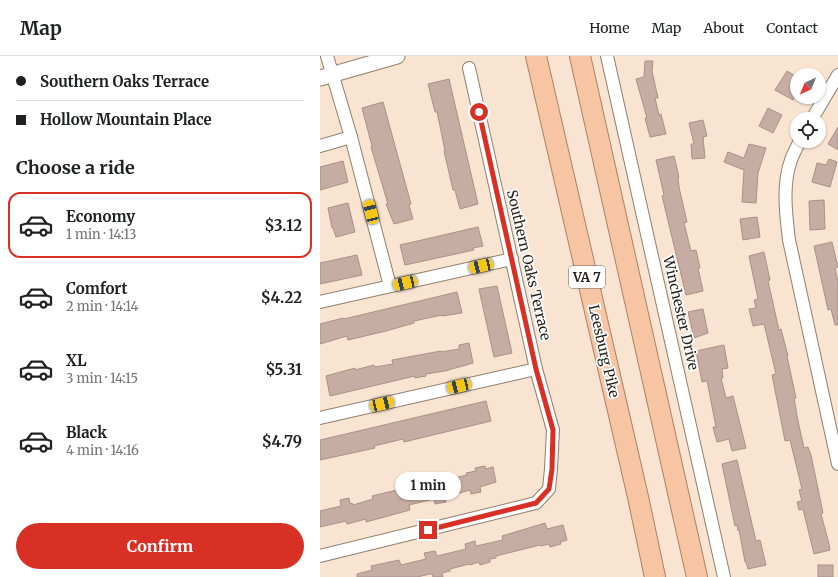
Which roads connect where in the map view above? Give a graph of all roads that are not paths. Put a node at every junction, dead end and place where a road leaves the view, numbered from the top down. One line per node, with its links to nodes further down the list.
1 (327, 56): 8 (street)
2 (397, 56): 8 (street)
3 (536, 56): 20 (highway, Leesburg Pike / VA 7)
4 (580, 56): 21 (highway)
5 (607, 56): 22 (street, Winchester Drive)
6 (469, 68): 13 (street, Southern Oaks Terrace)
7 (838, 75): 9 (street)
8 (326, 76): 10 (street)
9 (816, 112)
10 (351, 137): 11 (street); 14 (street)
11 (320, 146)
12 (797, 148): 18 (street)
13 (512, 259): 14 (street); 16 (street, Southern Oaks Terrace)
14 (390, 286): 15 (street)
15 (320, 302)
16 (536, 369): 17 (street); 19 (street, Southern Oaks Terrace)
17 (320, 418)
18 (838, 464)
19 (320, 556)
20 (655, 577)
21 (698, 577)
22 (724, 577)

